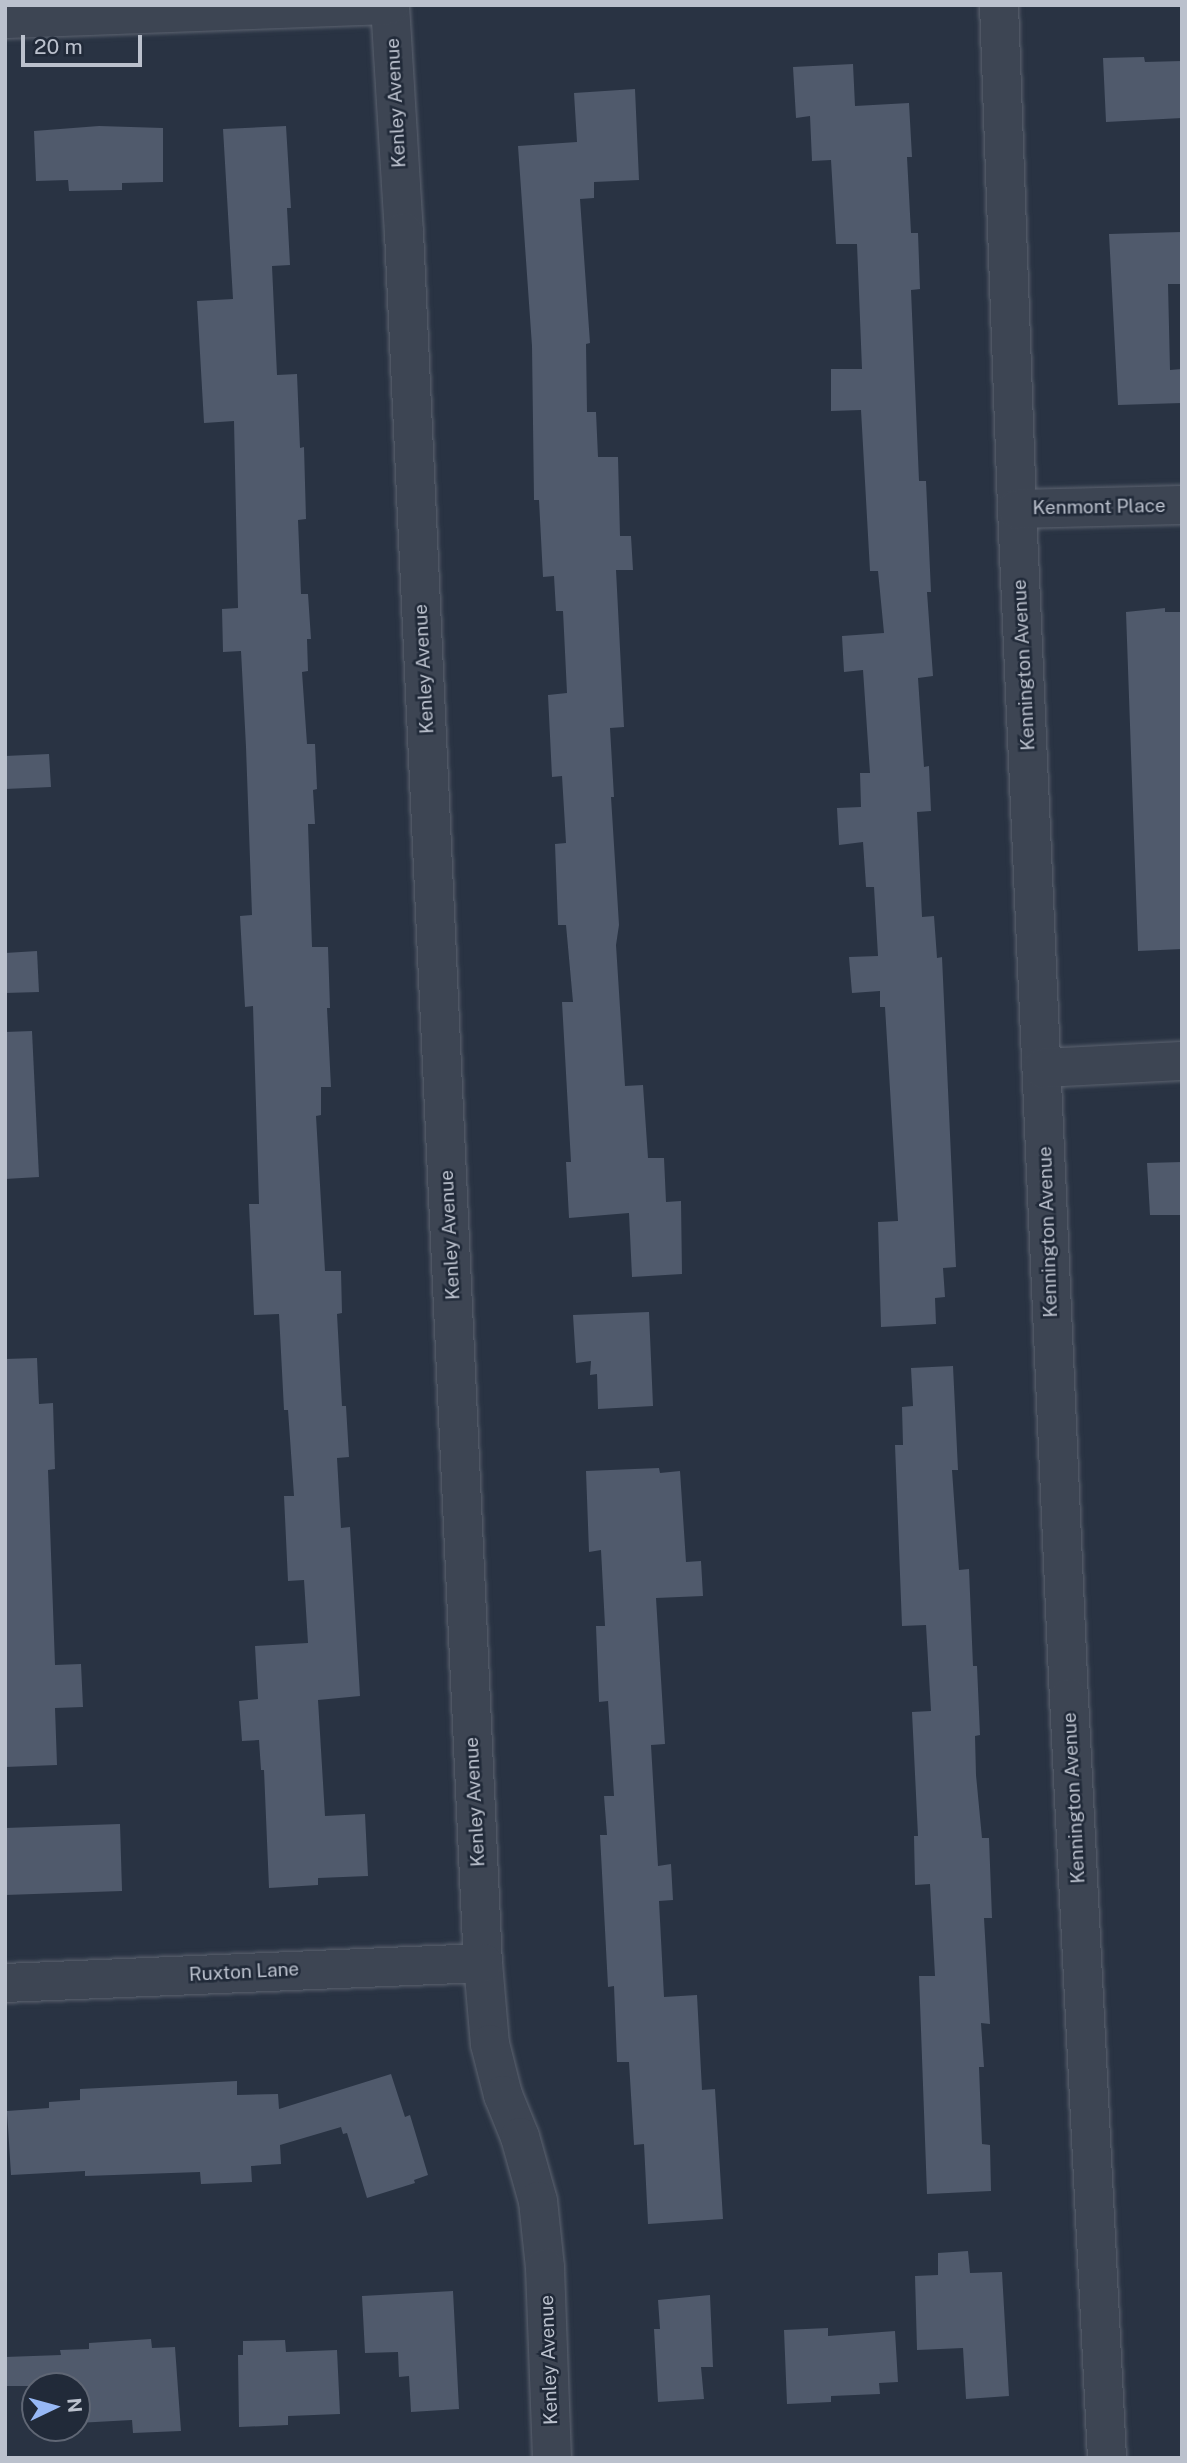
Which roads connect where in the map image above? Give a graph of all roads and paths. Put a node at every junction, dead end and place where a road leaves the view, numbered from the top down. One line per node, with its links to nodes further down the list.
1 (390, 5): 3 (street); 8 (street, Kenley Avenue)
2 (999, 5): 5 (street, Kennington Avenue)
3 (5, 19)
4 (1182, 505): 5 (street, Kenmont Place)
5 (1017, 509): 7 (street, Kennington Avenue)
6 (1182, 1061): 7 (street)
7 (1042, 1068): 11 (street, Kennington Avenue)
8 (482, 1963): 9 (street, Ruxton Lane); 10 (street, Kenley Avenue)
9 (5, 1983)
10 (552, 2458)
11 (1107, 2458)

